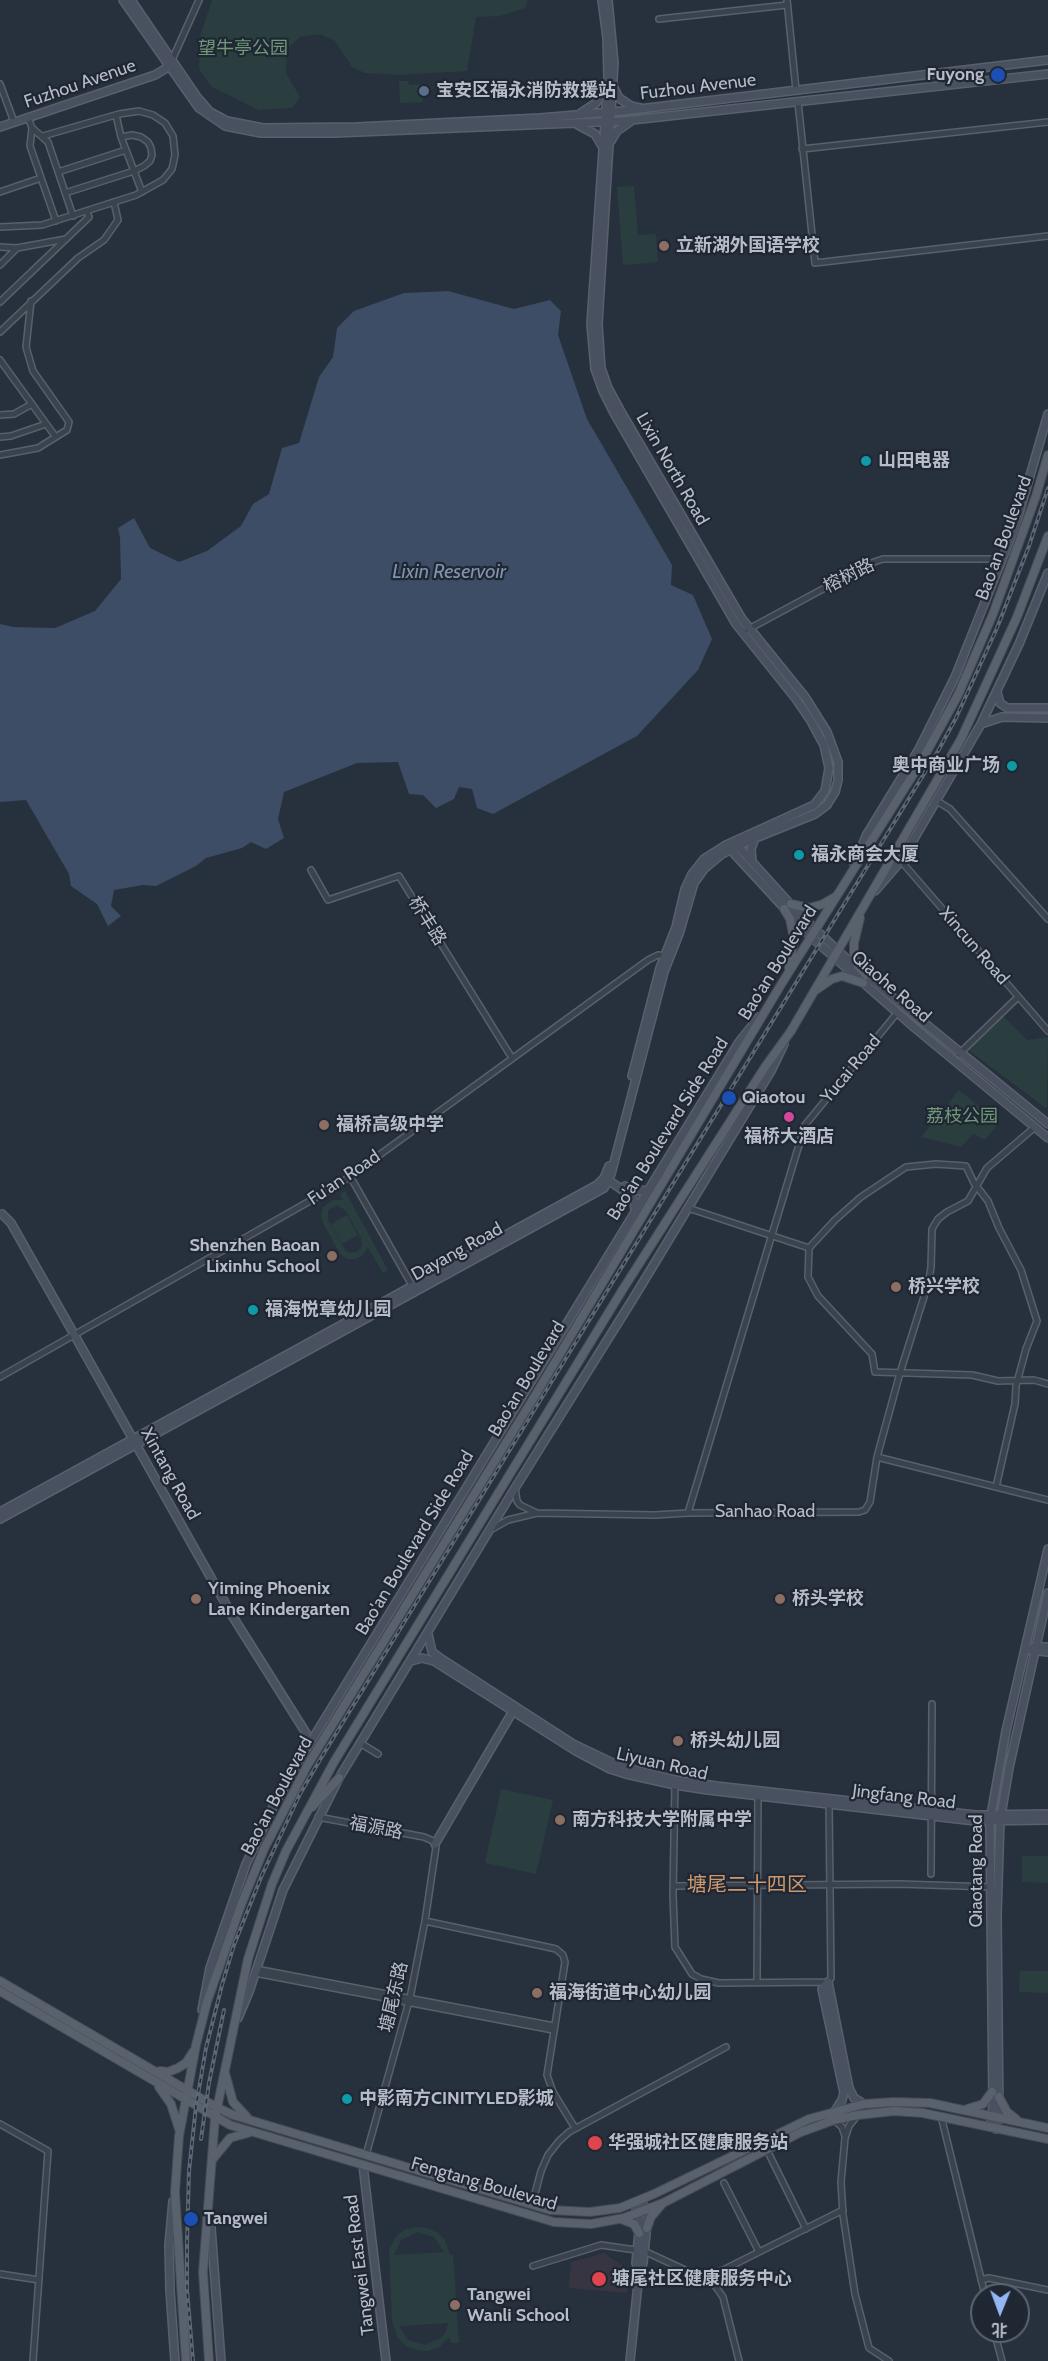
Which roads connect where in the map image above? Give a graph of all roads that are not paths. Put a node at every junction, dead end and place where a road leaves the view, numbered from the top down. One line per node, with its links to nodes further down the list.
1 (123, 0): 9 (main road)
2 (131, 0): 9 (main road)
3 (199, 0): 9 (street)
4 (602, 0): 11 (main road, Lixin North Road)
5 (608, 0): 11 (main road, Lixin North Road)
6 (787, 2): 7 (street); 13 (street)
7 (659, 19)
8 (1048, 60): 13 (main road, Fuzhou Avenue)
9 (170, 63): 18 (main road, Fuzhou Avenue); 19 (main road, Fuzhou Avenue); 24 (main road, Fuzhou Avenue)
10 (1048, 74): 14 (main road, Fuzhou Avenue)
11 (610, 83): 15 (main road); 16 (main road, Lixin North Road); 18 (main road)
12 (0, 84): 21 (street)
13 (796, 90): 15 (main road, Fuzhou Avenue)
14 (798, 102): 20 (main road, Fuzhou Avenue); 30 (street)
15 (645, 109): 16 (main road, Fuzhou Avenue)
16 (608, 113): 18 (main road, Fuzhou Avenue); 22 (main road, Lixin North Road)
17 (116, 115): 27 (street); 28 (street); 36 (street)
18 (576, 115)
19 (28, 117): 21 (main road, Fuzhou Avenue); 26 (street)
20 (634, 120): 22 (main road, Fuzhou Avenue); 29 (main road)
21 (14, 122): 25 (main road, Fuzhou Avenue)
22 (608, 122): 24 (main road, Fuzhou Avenue); 29 (main road, Lixin North Road)
23 (1048, 122): 30 (street)
24 (570, 124): 29 (main road)
25 (0, 127)
26 (32, 128): 27 (street); 34 (street)
27 (43, 136): 33 (street)
28 (121, 137): 31 (street); 32 (street)
29 (606, 149): 63 (main road, Lixin North Road)
30 (802, 149): 43 (street)
31 (126, 150): 32 (street); 33 (street)
32 (134, 171): 36 (street); 37 (street)
33 (58, 172): 37 (street)
34 (41, 178): 35 (street); 41 (street)
35 (0, 192)
36 (142, 192): 38 (street)
37 (65, 193): 40 (street)
38 (114, 202): 39 (street); 48 (street)
39 (87, 212): 40 (street); 44 (street)
40 (73, 216): 41 (street)
41 (56, 221): 42 (street)
42 (0, 227)
43 (1048, 236)
44 (66, 239): 46 (street); 49 (street)
45 (0, 247): 46 (street)
46 (17, 248): 47 (street)
47 (0, 265)
48 (31, 300): 50 (street); 56 (street)
49 (0, 302)
50 (0, 332)
51 (0, 360): 52 (street)
52 (32, 404): 54 (street); 55 (street)
53 (1048, 414): 61 (main road)
54 (0, 415)
55 (46, 423): 56 (street); 57 (street)
56 (55, 436): 58 (street)
57 (0, 437)
58 (0, 455)
59 (1048, 455): 76 (main road, Bao'an Boulevard)
60 (1048, 536): 78 (main road, Bao'an Boulevard)
61 (1004, 559): 63 (street, 榕树路); 76 (main road)
62 (1048, 573): 64 (main road)
63 (745, 631): 69 (main road, Lixin North Road); 70 (main road, Lixin North Road)
64 (997, 692): 65 (main road); 67 (main road)
65 (1048, 708): 66 (main road)
66 (1048, 718): 67 (main road)
67 (981, 724): 68 (main road)
68 (937, 801): 72 (main road); 81 (street)
69 (755, 838): 70 (main road, Lixin North Road); 73 (main road)
70 (732, 845): 71 (main road); 73 (main road, Qiaohe Road); 74 (main road, Qiaohe Road); 84 (main road)
71 (716, 859): 74 (main road); 84 (main road)
72 (901, 861): 78 (main road); 88 (street, Xincun Road)
73 (753, 863): 79 (main road, Qiaohe Road)
74 (744, 864): 79 (main road, Qiaohe Road)
75 (311, 870): 94 (street, 桥丰路)
76 (845, 884): 77 (main road, Bao'an Boulevard)
77 (839, 894): 79 (main road); 82 (main road, Bao'an Boulevard)
78 (867, 900): 80 (main road, Bao'an Boulevard)
79 (788, 907): 82 (main road, Qiaohe Road); 86 (main road)
80 (862, 909): 83 (main road, Bao'an Boulevard); 85 (main road)
81 (1048, 920)
82 (814, 934): 83 (main road, Qiaohe Road); 86 (main road, Bao'an Boulevard)
83 (835, 954): 85 (main road, Qiaohe Road); 87 (main road, Bao'an Boulevard)
84 (668, 956): 94 (street, Fu'an Road); 99 (main road)
85 (865, 979): 87 (main road); 90 (main road, Qiaohe Road); 93 (main road, Qiaohe Road)
86 (782, 983): 89 (main road, Bao'an Boulevard)
87 (813, 993): 91 (main road, Bao'an Boulevard)
88 (1018, 997): 92 (street, Xincun Road); 93 (street)
89 (770, 1003): 101 (main road, Bao'an Boulevard Side Road); 162 (main road, Bao'an Boulevard)
90 (897, 1013): 96 (main road, Qiaohe Road); 105 (street, Yucai Road)
91 (791, 1031): 102 (main road); 142 (main road, Bao'an Boulevard)
92 (1048, 1031)
93 (959, 1054): 95 (main road, Qiaohe Road)
94 (512, 1058): 98 (street, Fu'an Road)
95 (1046, 1120)
96 (1035, 1127): 97 (main road, Qiaohe Road); 100 (street)
97 (1048, 1138)
98 (350, 1176): 107 (street); 108 (street, Fu'an Road)
99 (608, 1178): 101 (main road); 103 (main road); 107 (main road, Dayang Road)
100 (977, 1186): 106 (street); 109 (street); 111 (street)
101 (648, 1190): 103 (main road, Bao'an Boulevard Side Road)
102 (688, 1208): 105 (street); 116 (main road)
103 (634, 1212): 134 (main road, Bao'an Boulevard Side Road)
104 (1, 1214): 108 (main road, Xintang Road)
105 (772, 1237): 106 (street); 120 (street)
106 (809, 1248): 109 (street)
107 (414, 1289): 113 (main road, Dayang Road)
108 (75, 1336): 110 (street, Fu'an Road); 113 (main road, Xintang Road)
109 (900, 1373): 111 (street); 114 (street)
110 (0, 1377)
111 (1018, 1379): 112 (street); 115 (street)
112 (1048, 1384)
113 (134, 1442): 118 (main road, Dayang Road); 121 (main road, Dayang Road); 134 (main road, Xintang Road)
114 (878, 1457): 115 (street); 120 (street, Sanhao Road)
115 (996, 1487): 117 (street)
116 (515, 1488): 119 (street); 122 (main road)
117 (1048, 1500)
118 (0, 1512)
119 (537, 1513): 120 (street, Sanhao Road); 122 (street, Sanhao Road)
120 (688, 1513)
121 (0, 1518)
122 (488, 1532): 125 (main road)
123 (1048, 1549): 127 (main road, Qiaotang Road)
124 (1048, 1593): 128 (main road, Qiaotang Road)
125 (428, 1634): 130 (main road); 137 (main road, Liyuan Road)
126 (1048, 1647): 128 (main road)
127 (1025, 1648): 128 (main road); 145 (main road, Qiaotang Road)
128 (1035, 1650): 129 (main road); 144 (main road, Qiaotang Road)
129 (1048, 1652)
130 (411, 1661): 132 (main road, Liyuan Road); 133 (main road)
131 (932, 1704): 140 (street)
132 (513, 1712): 137 (main road, Liyuan Road); 147 (main road, 塘尾东路)
133 (360, 1743): 135 (street); 136 (main road)
134 (306, 1749): 162 (main road, Bao'an Boulevard Side Road)
135 (378, 1754)
136 (339, 1778): 142 (main road); 143 (main road)
137 (675, 1783): 138 (main road, Liyuan Road); 152 (street)
138 (758, 1793): 139 (main road, Liyuan Road); 149 (street)
139 (829, 1800): 140 (main road, Jingfang Road); 150 (street)
140 (932, 1813): 145 (main road, Jingfang Road); 148 (street)
141 (1048, 1814): 144 (main road, Jingfang Road)
142 (304, 1815): 161 (main road, Bao'an Boulevard)
143 (318, 1817): 147 (street, 福源路); 154 (main road)
144 (1000, 1817): 145 (main road, Jingfang Road); 146 (main road, Jingfang Road); 169 (main road, Qiaotang Road)
145 (991, 1818): 151 (main road, Qiaotang Road)
146 (1048, 1820)
147 (434, 1842): 153 (street, 塘尾东路)
148 (931, 1874)
149 (757, 1885): 150 (street); 152 (street); 156 (street)
150 (830, 1885): 151 (street); 157 (street)
151 (991, 1885): 169 (main road, Qiaotang Road)
152 (674, 1886): 156 (street)
153 (425, 1921): 159 (street, 塘尾东路); 160 (street)
154 (256, 1971): 159 (street); 161 (main road)
155 (0, 1981): 166 (main road, Fengtang Boulevard)
156 (757, 1982): 157 (street)
157 (828, 1982): 171 (main road); 174 (main road)
158 (0, 1991): 167 (main road, Fengtang Boulevard)
159 (410, 2001): 160 (street); 193 (street, 塘尾东路)
160 (553, 2028): 183 (street)
161 (232, 2030): 165 (main road, Bao'an Boulevard)
162 (199, 2034): 163 (main road, Bao'an Boulevard)
163 (196, 2045): 166 (main road); 168 (main road, Bao'an Boulevard)
164 (726, 2047): 183 (street)
165 (225, 2062): 172 (main road, Bao'an Boulevard); 180 (main road)
166 (153, 2069): 168 (main road, Fengtang Boulevard)
167 (153, 2082): 170 (main road, Fengtang Boulevard); 188 (main road)
168 (187, 2090): 170 (main road, Bao'an Boulevard); 172 (main road, Fengtang Boulevard)
169 (996, 2095): 173 (main road); 177 (main road, Qiaotang Road); 181 (main road)
170 (186, 2101): 178 (main road, Fengtang Boulevard); 188 (main road, Bao'an Boulevard)
171 (864, 2104): 173 (main road, Fengtang Boulevard); 174 (main road, Fengtang Boulevard)
172 (216, 2107): 178 (main road, Bao'an Boulevard); 180 (main road, Fengtang Boulevard)
173 (964, 2110): 177 (main road, Fengtang Boulevard)
174 (835, 2111): 196 (main road, Fengtang Boulevard)
175 (858, 2115): 176 (main road, Fengtang Boulevard); 179 (main road, Fengtang Boulevard); 189 (street)
176 (941, 2116): 184 (main road, Fengtang Boulevard); 218 (street)
177 (996, 2116): 181 (main road, Fengtang Boulevard); 184 (main road, Qiaotang Road)
178 (215, 2118): 187 (main road, Fengtang Boulevard); 194 (main road, Bao'an Boulevard)
179 (834, 2120): 189 (street); 192 (main road, Fengtang Boulevard)
180 (256, 2122): 186 (main road, Fengtang Boulevard)
181 (1019, 2122): 185 (main road, Fengtang Boulevard)
182 (0, 2124): 217 (street)
183 (575, 2128): 203 (street)
184 (993, 2128): 190 (main road, Fengtang Boulevard)
185 (1048, 2128)
186 (283, 2130): 191 (main road); 193 (main road, Fengtang Boulevard)
187 (254, 2133): 191 (main road, Fengtang Boulevard); 194 (main road)
188 (179, 2136): 197 (main road, Bao'an Boulevard)
189 (845, 2138): 205 (street)
190 (1048, 2139)
191 (280, 2141): 195 (main road, Fengtang Boulevard)
192 (767, 2150): 198 (main road, Fengtang Boulevard); 210 (street)
193 (366, 2155): 203 (main road, Fengtang Boulevard)
194 (211, 2162): 200 (main road, Bao'an Boulevard)
195 (363, 2165): 208 (main road, Fengtang Boulevard); 227 (main road, Tangwei East Road)
196 (704, 2170): 198 (main road); 201 (main road, Fengtang Boulevard)
197 (175, 2177): 223 (main road); 224 (main road, Bao'an Boulevard)
198 (709, 2180): 202 (main road, Fengtang Boulevard)
199 (724, 2183): 213 (street)
200 (209, 2185): 225 (main road, Bao'an Boulevard); 226 (main road)
201 (637, 2201): 204 (main road); 206 (main road, Fengtang Boulevard)
202 (663, 2203): 204 (main road, Fengtang Boulevard); 209 (main road)
203 (532, 2205): 206 (main road, Fengtang Boulevard)
204 (642, 2211): 207 (main road, Fengtang Boulevard); 209 (main road); 211 (main road)
205 (843, 2211): 210 (street); 230 (street)
206 (582, 2212): 208 (main road)
207 (620, 2219): 208 (main road, Fengtang Boulevard); 211 (main road)
208 (582, 2224)
209 (647, 2228): 212 (main road)
210 (806, 2229): 213 (street)
211 (639, 2233): 212 (main road)
212 (640, 2251): 214 (street); 216 (street); 228 (main road)
213 (759, 2252): 216 (street)
214 (533, 2266)
215 (0, 2274): 217 (street)
216 (705, 2279): 229 (street)
217 (39, 2280): 222 (street)
218 (981, 2280): 219 (street); 220 (street)
219 (982, 2283)
220 (1048, 2290)
221 (997, 2343): 231 (street)
222 (33, 2361)
223 (175, 2361)
224 (186, 2361)
225 (209, 2361)
226 (221, 2361)
227 (386, 2361)
228 (630, 2361)
229 (739, 2361)
230 (889, 2361)
231 (1002, 2361)

